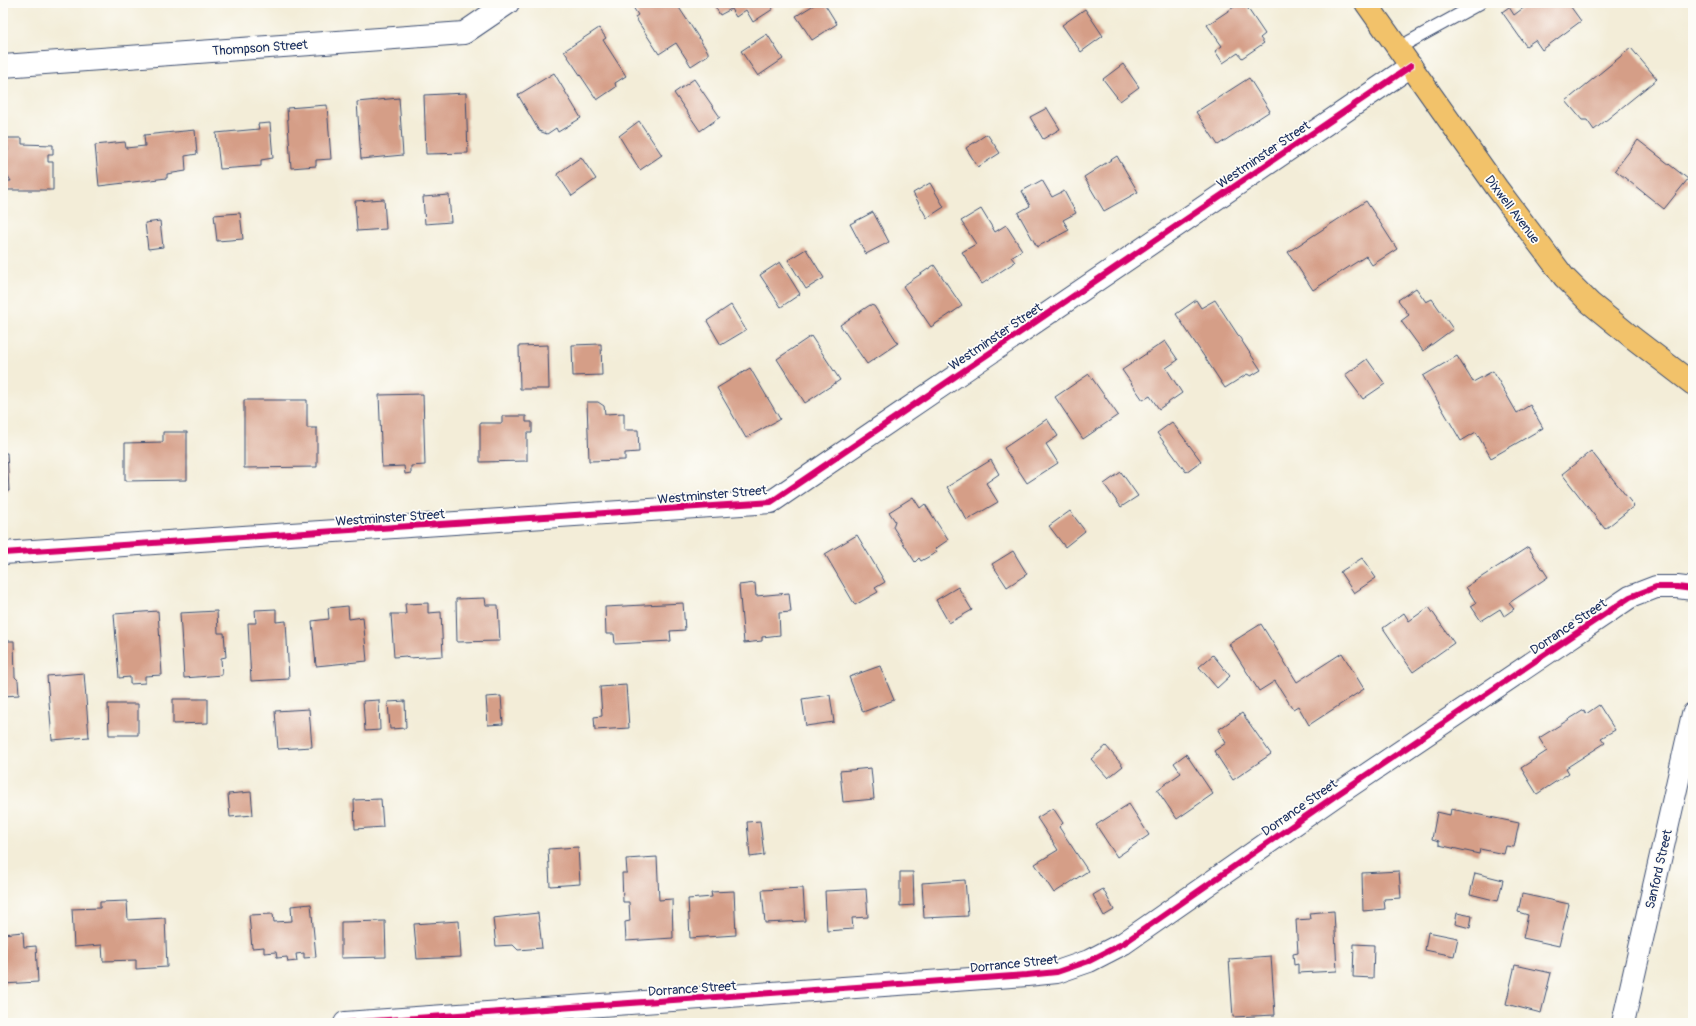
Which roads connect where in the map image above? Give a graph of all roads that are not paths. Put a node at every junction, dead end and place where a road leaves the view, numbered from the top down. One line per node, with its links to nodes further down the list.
1 (508, 3): 5 (street, Thompson Street)
2 (1366, 3): 4 (main road, Dixwell Avenue)
3 (1480, 3): 4 (lane)
4 (1398, 48): 6 (main road, Dixwell Avenue)
5 (3, 66)
6 (1411, 66): 7 (main road, Dixwell Avenue); 8 (street, Westminster Street)
7 (1693, 384)
8 (3, 553)
9 (1693, 589): 12 (street, Dorrance Street)
10 (1693, 714): 11 (street, Sanford Street)
11 (1689, 750): 13 (street, Sanford Street)
12 (345, 1023)
13 (1623, 1023)

